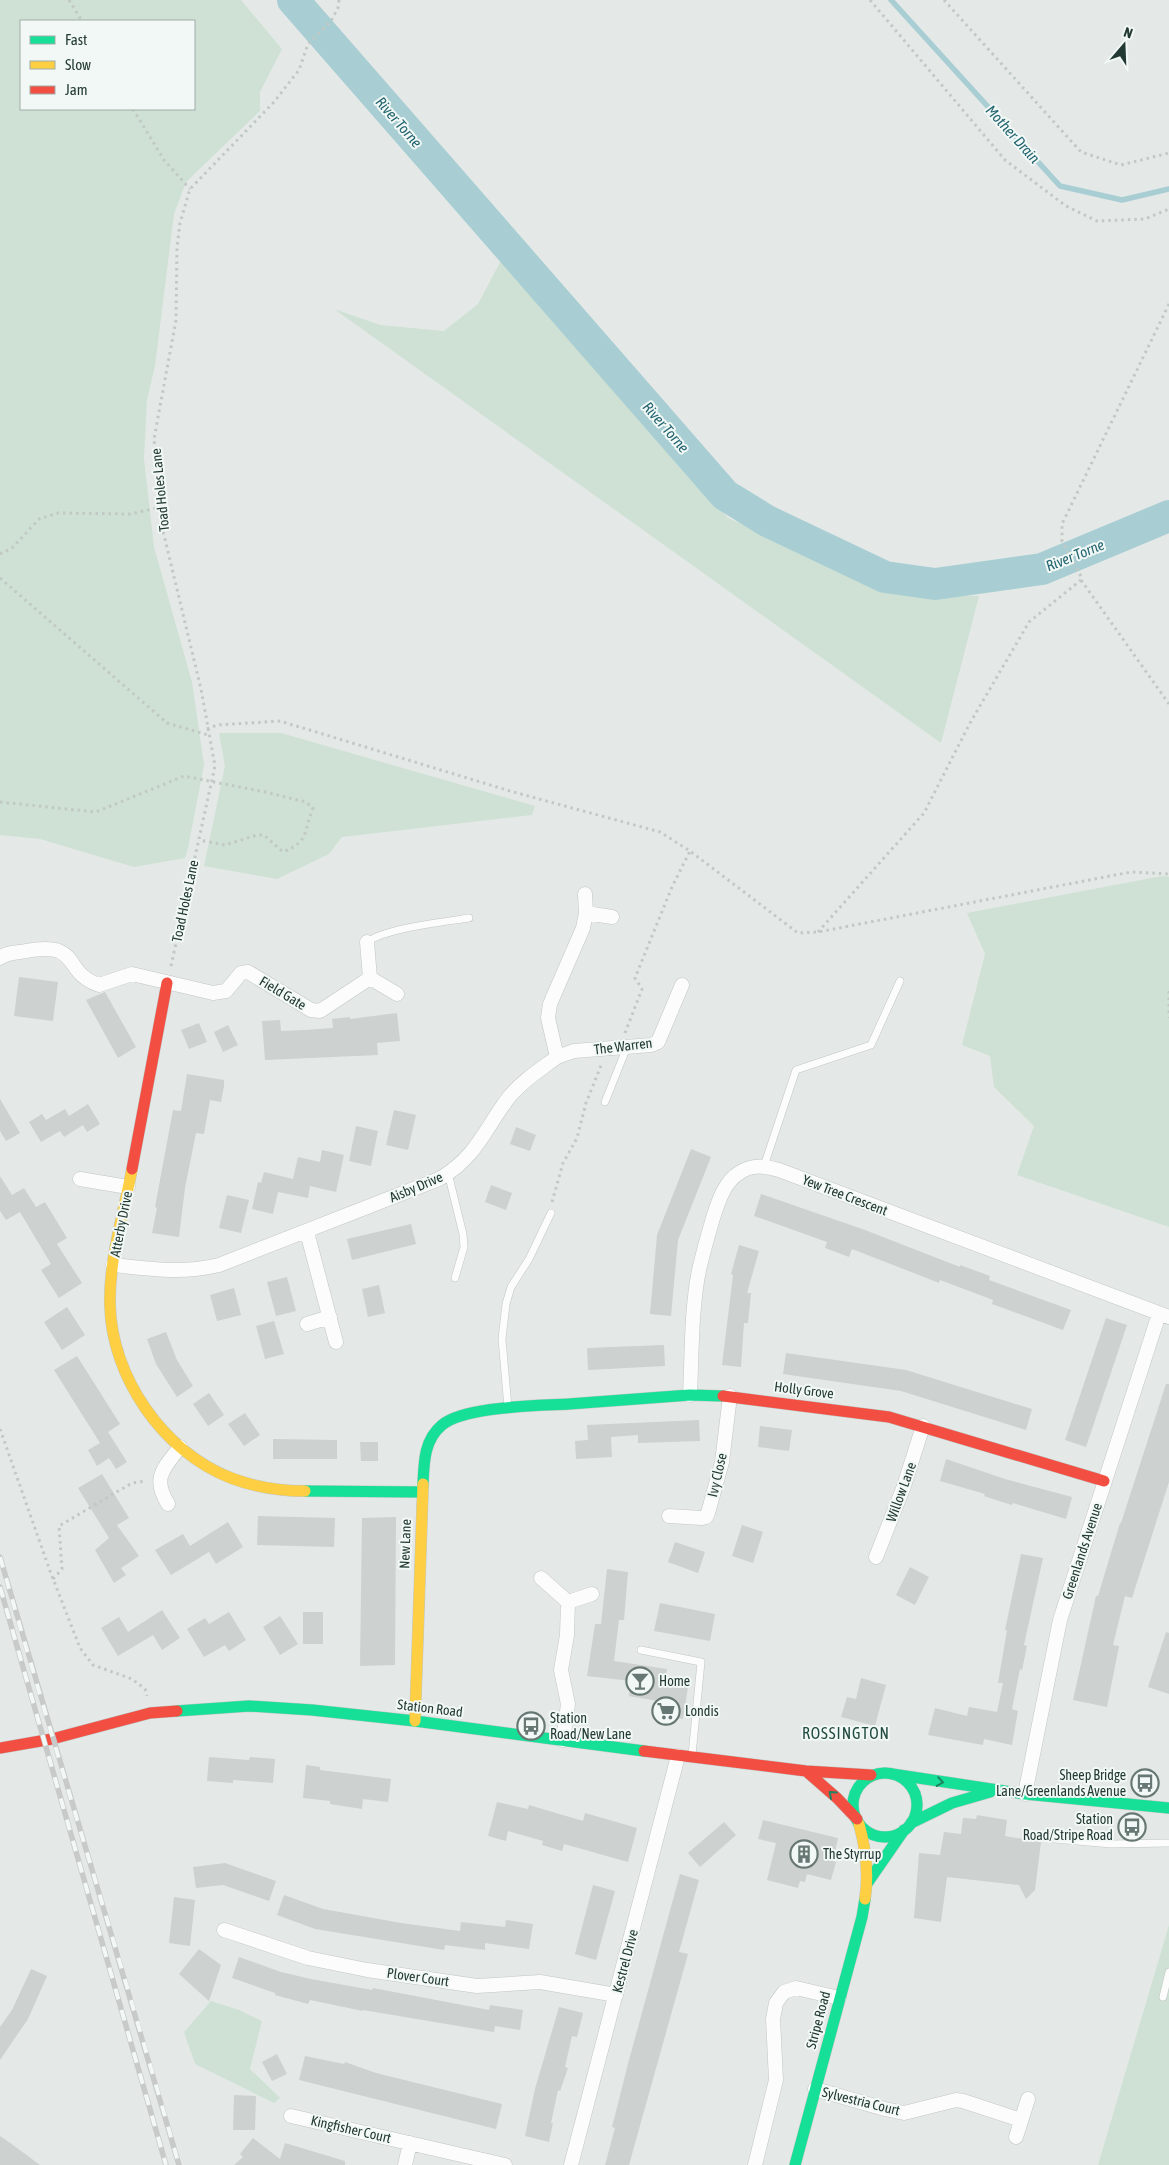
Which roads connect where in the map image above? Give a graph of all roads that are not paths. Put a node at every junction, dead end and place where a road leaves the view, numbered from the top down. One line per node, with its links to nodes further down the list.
1 (585, 894): 2 (street)
2 (586, 913): 3 (street); 13 (street)
3 (612, 917)
4 (469, 918): 5 (lane)
5 (367, 942): 7 (street)
6 (2, 952): 9 (street)
7 (370, 978): 9 (street, Field Gate); 11 (street)
8 (900, 981): 15 (lane)
9 (167, 983): 18 (street, Atterby Drive)
10 (682, 985): 12 (street, The Warren)
11 (398, 994)
12 (618, 1048): 13 (street, The Warren); 14 (lane)
13 (557, 1057): 16 (street, Aisby Drive)
14 (605, 1102)
15 (764, 1166): 23 (street, Yew Tree Crescent); 27 (street)
16 (448, 1173): 20 (street, Aisby Drive); 22 (lane)
17 (80, 1179): 18 (street)
18 (128, 1187): 21 (street, Atterby Drive)
19 (551, 1213): 29 (lane)
20 (307, 1232): 21 (street, Aisby Drive); 24 (street)
21 (114, 1265): 32 (street, Atterby Drive)
22 (455, 1278)
23 (1164, 1316): 33 (street, Greenlands Avenue)
24 (330, 1317): 25 (street); 26 (street)
25 (307, 1324)
26 (336, 1342)
27 (690, 1395): 28 (street, Holly Grove); 29 (street, Holly Grove)
28 (730, 1396): 31 (street, Holly Grove); 36 (street, Ivy Close)
29 (508, 1408): 30 (street, Holly Grove)
30 (490, 1410): 34 (street, New Lane)
31 (923, 1426): 33 (street, Holly Grove); 37 (street, Willow Lane)
32 (180, 1447): 34 (street, Atterby Drive); 35 (street)
33 (1104, 1482): 50 (street, Greenlands Avenue)
34 (422, 1492): 42 (street, New Lane)
35 (168, 1504)
36 (669, 1516)
37 (876, 1557)
38 (541, 1578): 40 (street)
39 (592, 1594): 40 (street)
40 (568, 1602): 43 (street)
41 (641, 1650): 45 (lane)
42 (415, 1721): 43 (street, Station Road); 44 (street, Station Road)
43 (563, 1740): 45 (street, Station Road)
44 (0, 1748)
45 (685, 1757): 46 (street, Station Road); 59 (street, Kestrel Drive)
46 (806, 1771): 48 (street, Station Road); 52 (street, one-way to 46)
47 (892, 1774): 48 (street); 49 (street, one-way to 49); 53 (street)
48 (871, 1775): 52 (street)
49 (997, 1790): 50 (street); 53 (street)
50 (1025, 1794): 51 (street)
51 (1169, 1808)
52 (858, 1822): 53 (street); 56 (street, Stripe Road)
53 (907, 1827): 56 (street, Stripe Road)
54 (1055, 1839): 55 (lane)
55 (1169, 1843)
56 (868, 1882): 61 (street, Stripe Road)
57 (224, 1930): 59 (street, Plover Court)
58 (1169, 1972): 60 (lane)
59 (616, 1995): 70 (street, Kestrel Drive)
60 (1163, 1997)
61 (839, 1998): 62 (street, Stripe Road); 71 (street)
62 (815, 2089): 65 (street, Sylvestria Court); 72 (street, Stripe Road)
63 (1028, 2099): 65 (street)
64 (291, 2116): 67 (street, Kingfisher Court)
65 (1021, 2120): 66 (street)
66 (1016, 2137)
67 (410, 2142): 68 (street, Kingfisher Court); 69 (street, Kingfisher Court)
68 (405, 2165)
69 (505, 2165)
70 (572, 2165)
71 (755, 2165)
72 (795, 2165)

